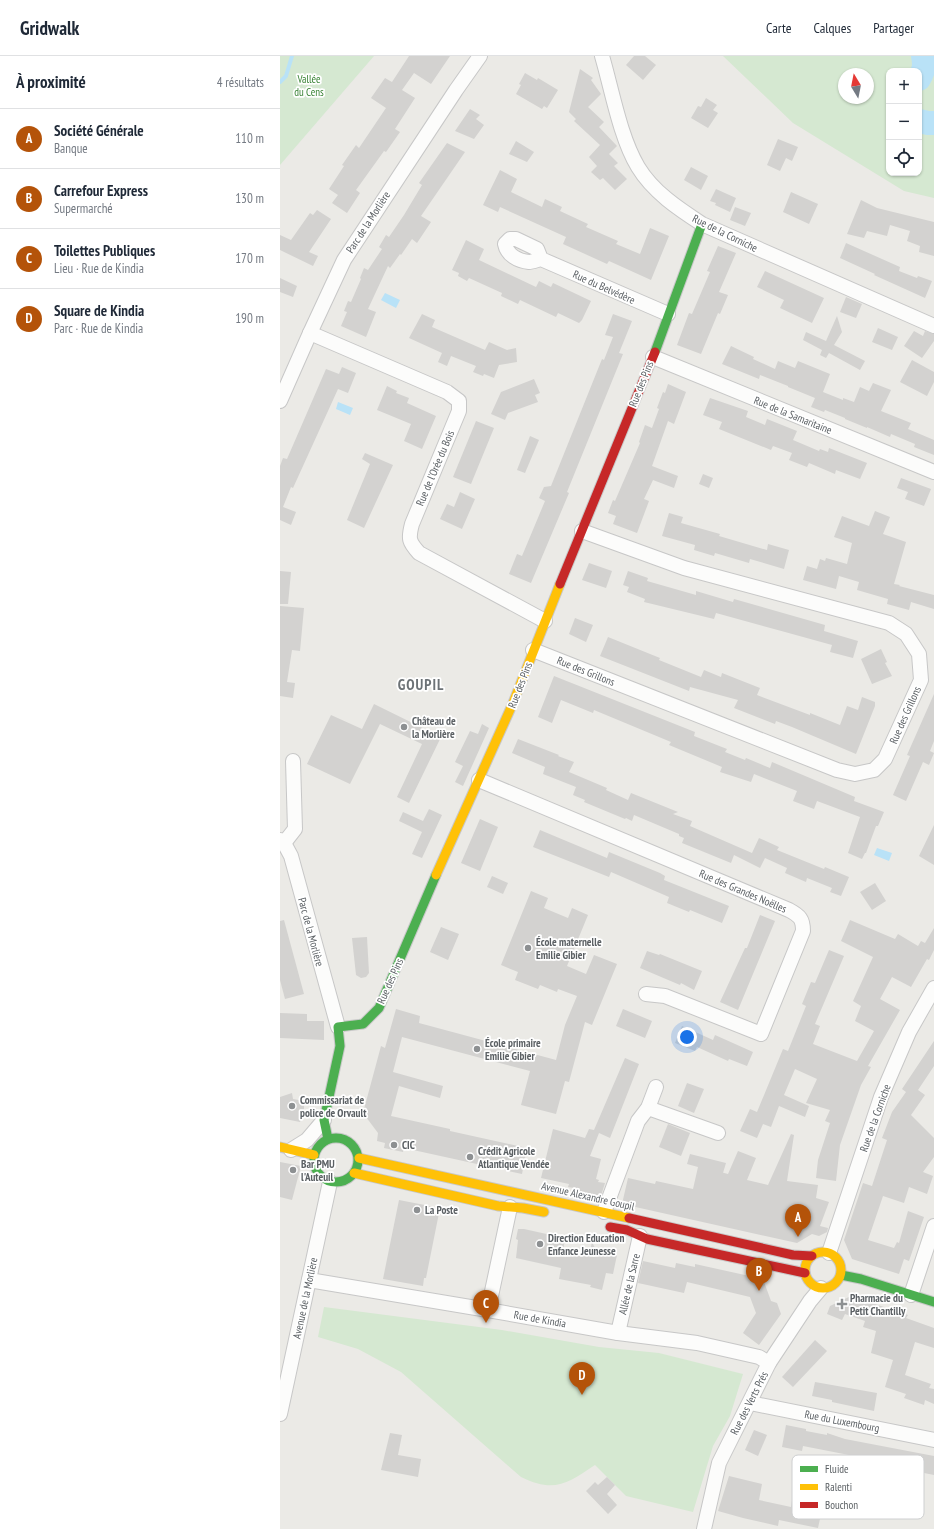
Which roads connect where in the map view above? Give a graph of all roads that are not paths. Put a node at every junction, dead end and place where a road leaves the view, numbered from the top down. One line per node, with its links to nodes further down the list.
1 (480, 56): 7 (street, Parc de la Morlière)
2 (602, 56): 3 (street, Rue de la Corniche)
3 (702, 224): 5 (street, Rue des Pins); 6 (street, Rue de la Corniche)
4 (541, 259): 5 (street, Rue du Belvédère)
5 (668, 314): 8 (street, Rue des Pins)
6 (934, 326)
7 (310, 333): 9 (street, Parc de la Morlière); 12 (street, Rue de l'Orée du Bois)
8 (653, 356): 10 (street, Rue de la Samaritaine); 11 (street, Rue des Pins)
9 (280, 402)
10 (934, 472)
11 (582, 531): 12 (street, Rue des Pins); 13 (street, Rue des Grillons)
12 (545, 621): 13 (street, Rue des Pins)
13 (533, 650): 15 (street, Rue des Pins)
14 (292, 760): 16 (street)
15 (479, 780): 18 (street, Rue des Grandes Noëlles); 19 (street, Rue des Pins)
16 (282, 842): 19 (street, Parc de la Morlière)
17 (934, 988): 35 (street, Rue de la Corniche)
18 (646, 994)
19 (338, 1027): 22 (street)
20 (656, 1087): 21 (street)
21 (648, 1108): 23 (street); 32 (street)
22 (324, 1120): 24 (street); 25 (street)
23 (718, 1133)
24 (328, 1139): 26 (street); 27 (street)
25 (286, 1148): 26 (street)
26 (314, 1155): 29 (street)
27 (358, 1158): 28 (street); 32 (street, Avenue Alexandre Goupil)
28 (354, 1173): 29 (street); 30 (street)
29 (330, 1182): 39 (street, Avenue de la Morlière)
30 (510, 1207): 31 (street); 43 (street)
31 (552, 1214)
32 (601, 1218): 34 (street, Avenue Alexandre Goupil); 36 (street, Avenue Alexandre Goupil)
33 (934, 1226): 41 (street)
34 (640, 1236): 37 (street, Avenue Alexandre Goupil); 44 (street, Allée de la Sarre)
35 (829, 1253): 36 (street); 38 (street)
36 (812, 1256): 37 (street)
37 (805, 1273): 40 (street)
38 (841, 1275): 40 (street); 41 (street)
39 (309, 1280): 43 (street, Rue de Kindia); 47 (street, Avenue de la Morlière)
40 (821, 1288): 45 (street, Rue des Verts Prés)
41 (911, 1295): 42 (street)
42 (934, 1302)
43 (488, 1310): 44 (street, Rue de Kindia)
44 (618, 1333): 45 (street, Rue de Kindia)
45 (769, 1363): 46 (street, Rue des Verts Prés)
46 (750, 1403): 48 (street, Rue du Luxembourg); 49 (street, Rue des Verts Prés)
47 (280, 1414)
48 (934, 1440)
49 (704, 1529)

